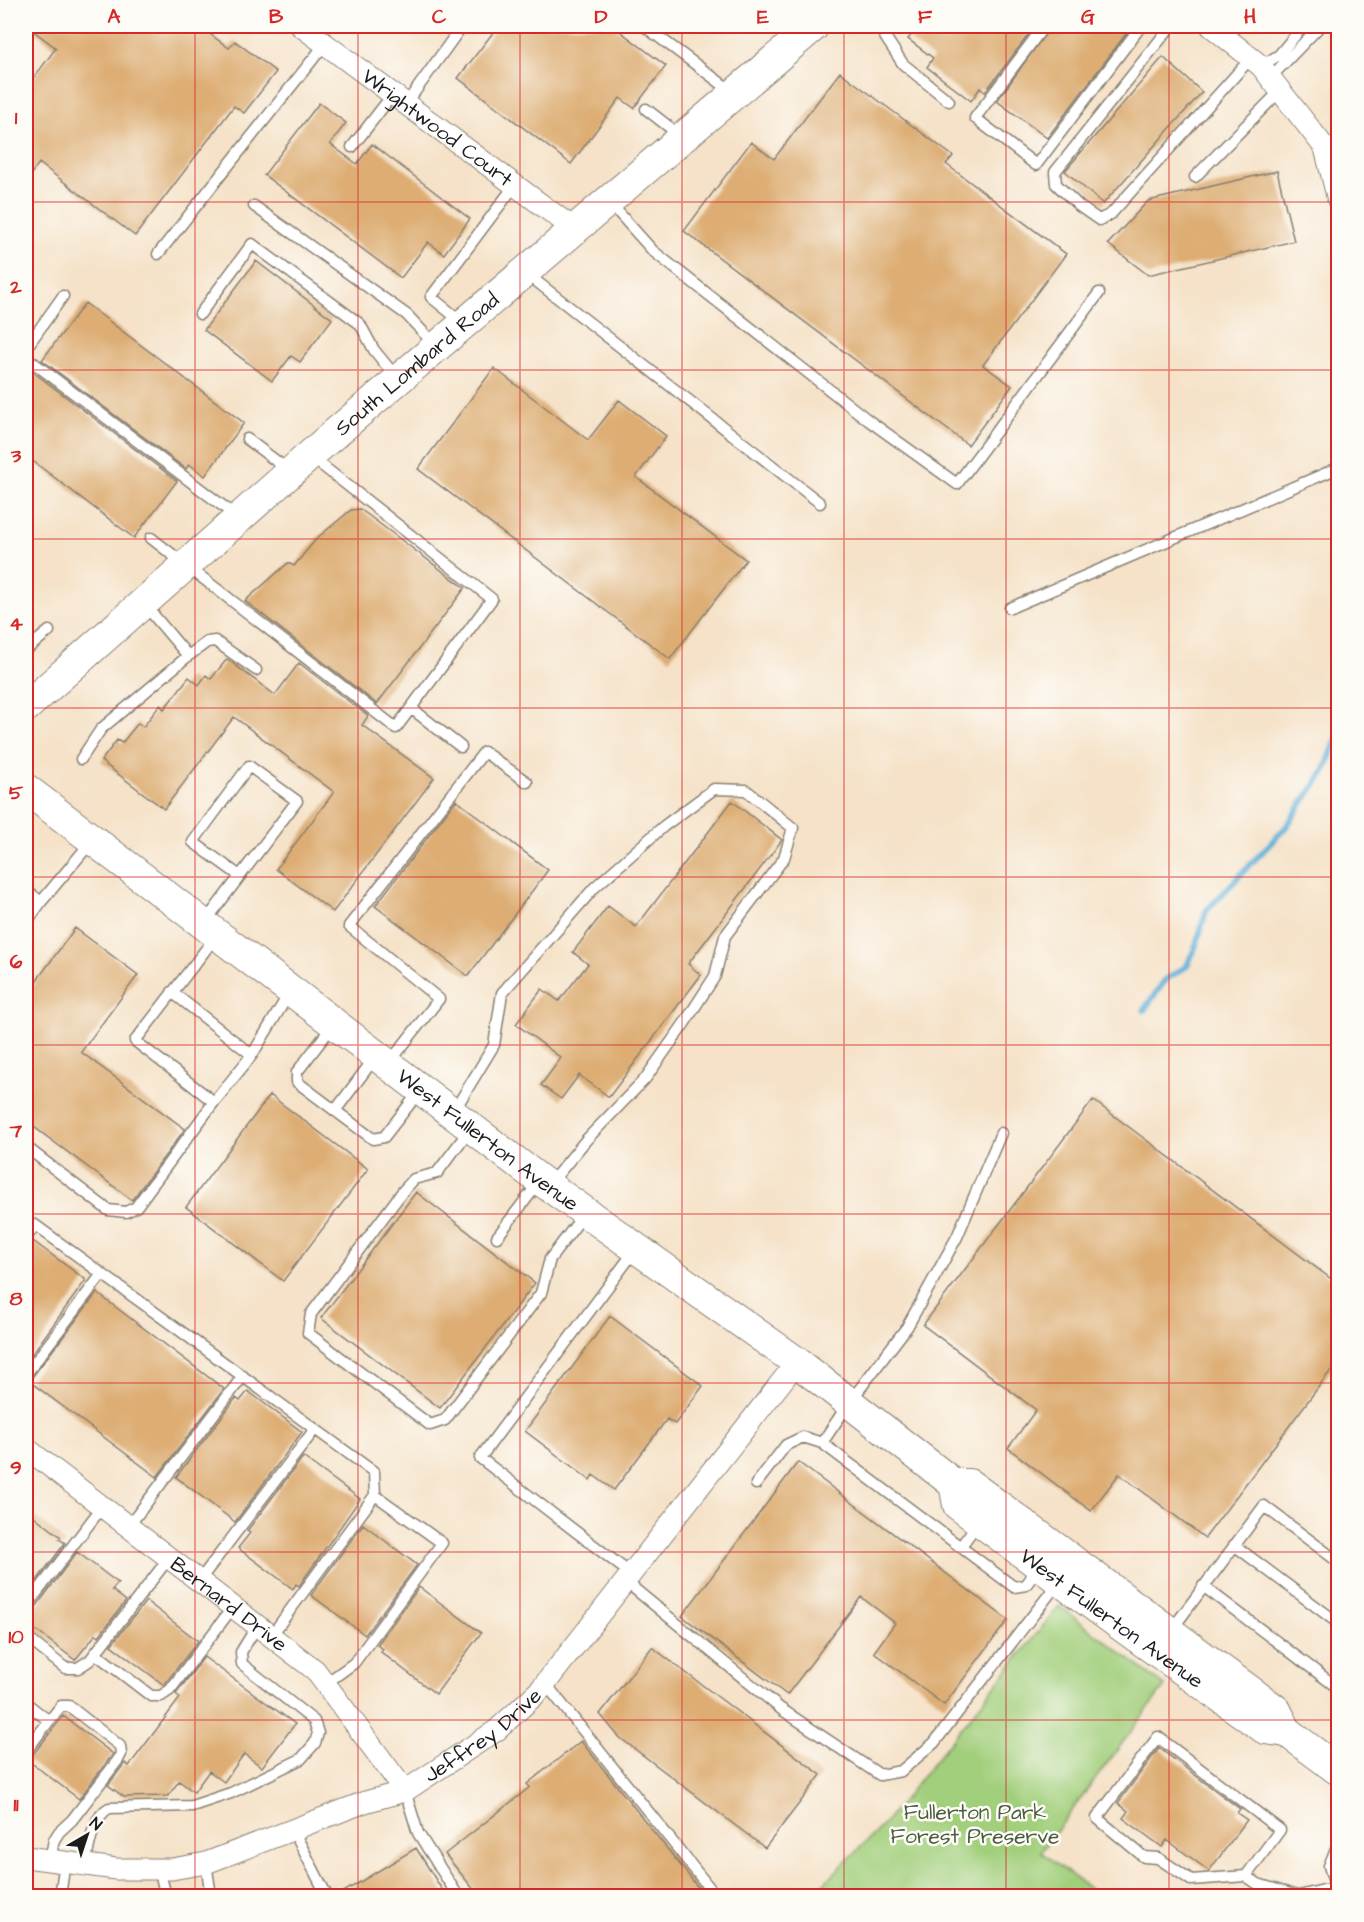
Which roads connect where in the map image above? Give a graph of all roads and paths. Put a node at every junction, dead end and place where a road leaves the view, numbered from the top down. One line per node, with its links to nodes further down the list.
1 (301, 26): 12 (street, Wrightwood Court)
2 (462, 26): 15 (lane)
3 (644, 26): 14 (lane)
4 (814, 26): 14 (street, South Lombard Road)
5 (878, 26): 16 (lane)
6 (1044, 26): 7 (lane)
7 (1141, 26)
8 (1172, 26): 13 (lane)
9 (1211, 26): 13 (street)
10 (1302, 26): 13 (lane)
11 (1320, 26): 13 (lane)
12 (325, 44): 15 (street, Wrightwood Court); 27 (lane)
13 (1265, 73): 19 (street); 21 (lane)
14 (734, 93): 18 (street, South Lombard Road)
15 (399, 99): 20 (lane); 22 (street, Wrightwood Court)
16 (949, 101)
17 (646, 110): 18 (lane)
18 (683, 137): 24 (street, South Lombard Road)
19 (1332, 145): 23 (street)
20 (352, 147)
21 (1195, 177)
22 (515, 184): 26 (street, Wrightwood Court); 32 (lane)
23 (1338, 200)
24 (608, 201): 26 (street, South Lombard Road); 29 (lane)
25 (254, 206): 33 (lane)
26 (574, 229): 28 (street, South Lombard Road)
27 (158, 254)
28 (524, 272): 32 (street, South Lombard Road); 40 (lane)
29 (1099, 293)
30 (63, 296): 34 (lane)
31 (200, 314): 36 (lane)
32 (464, 324): 33 (street, South Lombard Road)
33 (436, 347): 36 (street, South Lombard Road)
34 (26, 348)
35 (26, 357): 41 (lane)
36 (398, 380): 38 (street, South Lombard Road)
37 (247, 439): 38 (lane)
38 (301, 464): 41 (street, South Lombard Road); 51 (lane)
39 (1338, 468): 45 (lane)
40 (820, 503)
41 (239, 518): 43 (street, South Lombard Road)
42 (151, 538): 43 (lane)
43 (185, 566): 44 (street, South Lombard Road); 51 (lane)
44 (143, 603): 48 (lane); 50 (street, South Lombard Road)
45 (1010, 608)
46 (49, 631): 47 (lane)
47 (26, 650)
48 (188, 656): 49 (lane); 53 (lane)
49 (256, 670)
50 (31, 698)
51 (411, 708): 52 (lane)
52 (461, 747)
53 (81, 759)
54 (527, 782): 66 (lane)
55 (26, 789): 56 (street, West Fullerton Avenue)
56 (93, 840): 59 (lane); 61 (street, West Fullerton Avenue)
57 (240, 876): 57 (lane); 61 (lane)
58 (26, 890): 59 (lane)
59 (41, 902): 60 (lane)
60 (26, 923)
61 (210, 930): 62 (street, West Fullerton Avenue); 63 (lane)
62 (290, 991): 64 (street, West Fullerton Avenue); 65 (lane)
63 (172, 992): 65 (lane); 68 (lane)
64 (334, 1024): 66 (street, West Fullerton Avenue); 69 (lane)
65 (252, 1055): 68 (lane)
66 (382, 1060): 67 (street, West Fullerton Avenue); 69 (lane)
67 (421, 1090): 69 (lane); 70 (street, West Fullerton Avenue)
68 (214, 1102): 72 (lane)
69 (335, 1111)
70 (462, 1121): 73 (street, West Fullerton Avenue); 73 (lane); 74 (lane)
71 (1001, 1133): 82 (lane)
72 (26, 1147)
73 (544, 1183): 74 (street, West Fullerton Avenue); 75 (lane)
74 (585, 1213): 77 (street, West Fullerton Avenue)
75 (497, 1237)
76 (26, 1238): 78 (lane)
77 (636, 1249): 79 (street, West Fullerton Avenue); 97 (lane)
78 (102, 1274): 80 (lane); 81 (lane)
79 (797, 1362): 82 (street, West Fullerton Avenue); 97 (street, Jeffrey Drive)
80 (26, 1374)
81 (243, 1376): 83 (lane); 91 (lane)
82 (849, 1403): 84 (lane); 87 (street, West Fullerton Avenue)
83 (315, 1429): 88 (lane); 98 (lane)
84 (822, 1443): 86 (lane); 93 (lane)
85 (26, 1448): 89 (street, Bernard Drive)
86 (756, 1484)
87 (954, 1484): 90 (street, West Fullerton Avenue); 104 (street, West Fullerton Avenue)
88 (375, 1495): 103 (lane); 108 (lane)
89 (102, 1507): 91 (street, Bernard Drive); 100 (lane)
90 (980, 1520): 93 (lane); 96 (street, West Fullerton Avenue)
91 (128, 1527): 94 (street, Bernard Drive)
92 (1234, 1545): 95 (lane); 99 (lane); 102 (lane)
93 (961, 1546): 96 (lane)
94 (169, 1558): 98 (street, Bernard Drive); 106 (lane)
95 (1336, 1560)
96 (1050, 1573): 97 (lane); 112 (street, West Fullerton Avenue)
97 (628, 1578): 107 (street, Jeffrey Drive)
98 (198, 1581): 101 (street, Bernard Drive)
99 (1203, 1586): 104 (lane); 109 (lane)
100 (26, 1607)
101 (232, 1607): 103 (street, Bernard Drive); 106 (lane)
102 (1338, 1623)
103 (264, 1631): 108 (street, Bernard Drive); 119 (lane)
104 (1170, 1632): 112 (street, West Fullerton Avenue)
105 (26, 1637): 106 (lane)
106 (95, 1653)
107 (545, 1683): 115 (street, Jeffrey Drive); 129 (lane)
108 (325, 1684): 115 (street, Bernard Drive)
109 (1338, 1688)
110 (26, 1703): 111 (lane)
111 (48, 1721): 113 (lane); 119 (lane)
112 (1287, 1732): 114 (street, West Fullerton Avenue)
113 (26, 1751)
114 (1338, 1770)
115 (405, 1791): 116 (street, Jeffrey Drive); 128 (lane)
116 (293, 1830): 120 (street, Jeffrey Drive); 127 (lane)
117 (1338, 1844): 123 (lane)
118 (26, 1857): 119 (street, Jeffrey Drive)
119 (67, 1863): 121 (street, Jeffrey Drive); 124 (lane)
120 (206, 1863): 121 (street, Jeffrey Drive); 126 (lane)
121 (159, 1869): 125 (lane)
122 (1246, 1876): 122 (lane); 130 (lane)
123 (1337, 1891): 130 (lane)
124 (60, 1896)
125 (166, 1896)
126 (211, 1896)
127 (327, 1896)
128 (458, 1896)
129 (717, 1896)
130 (1298, 1896)

